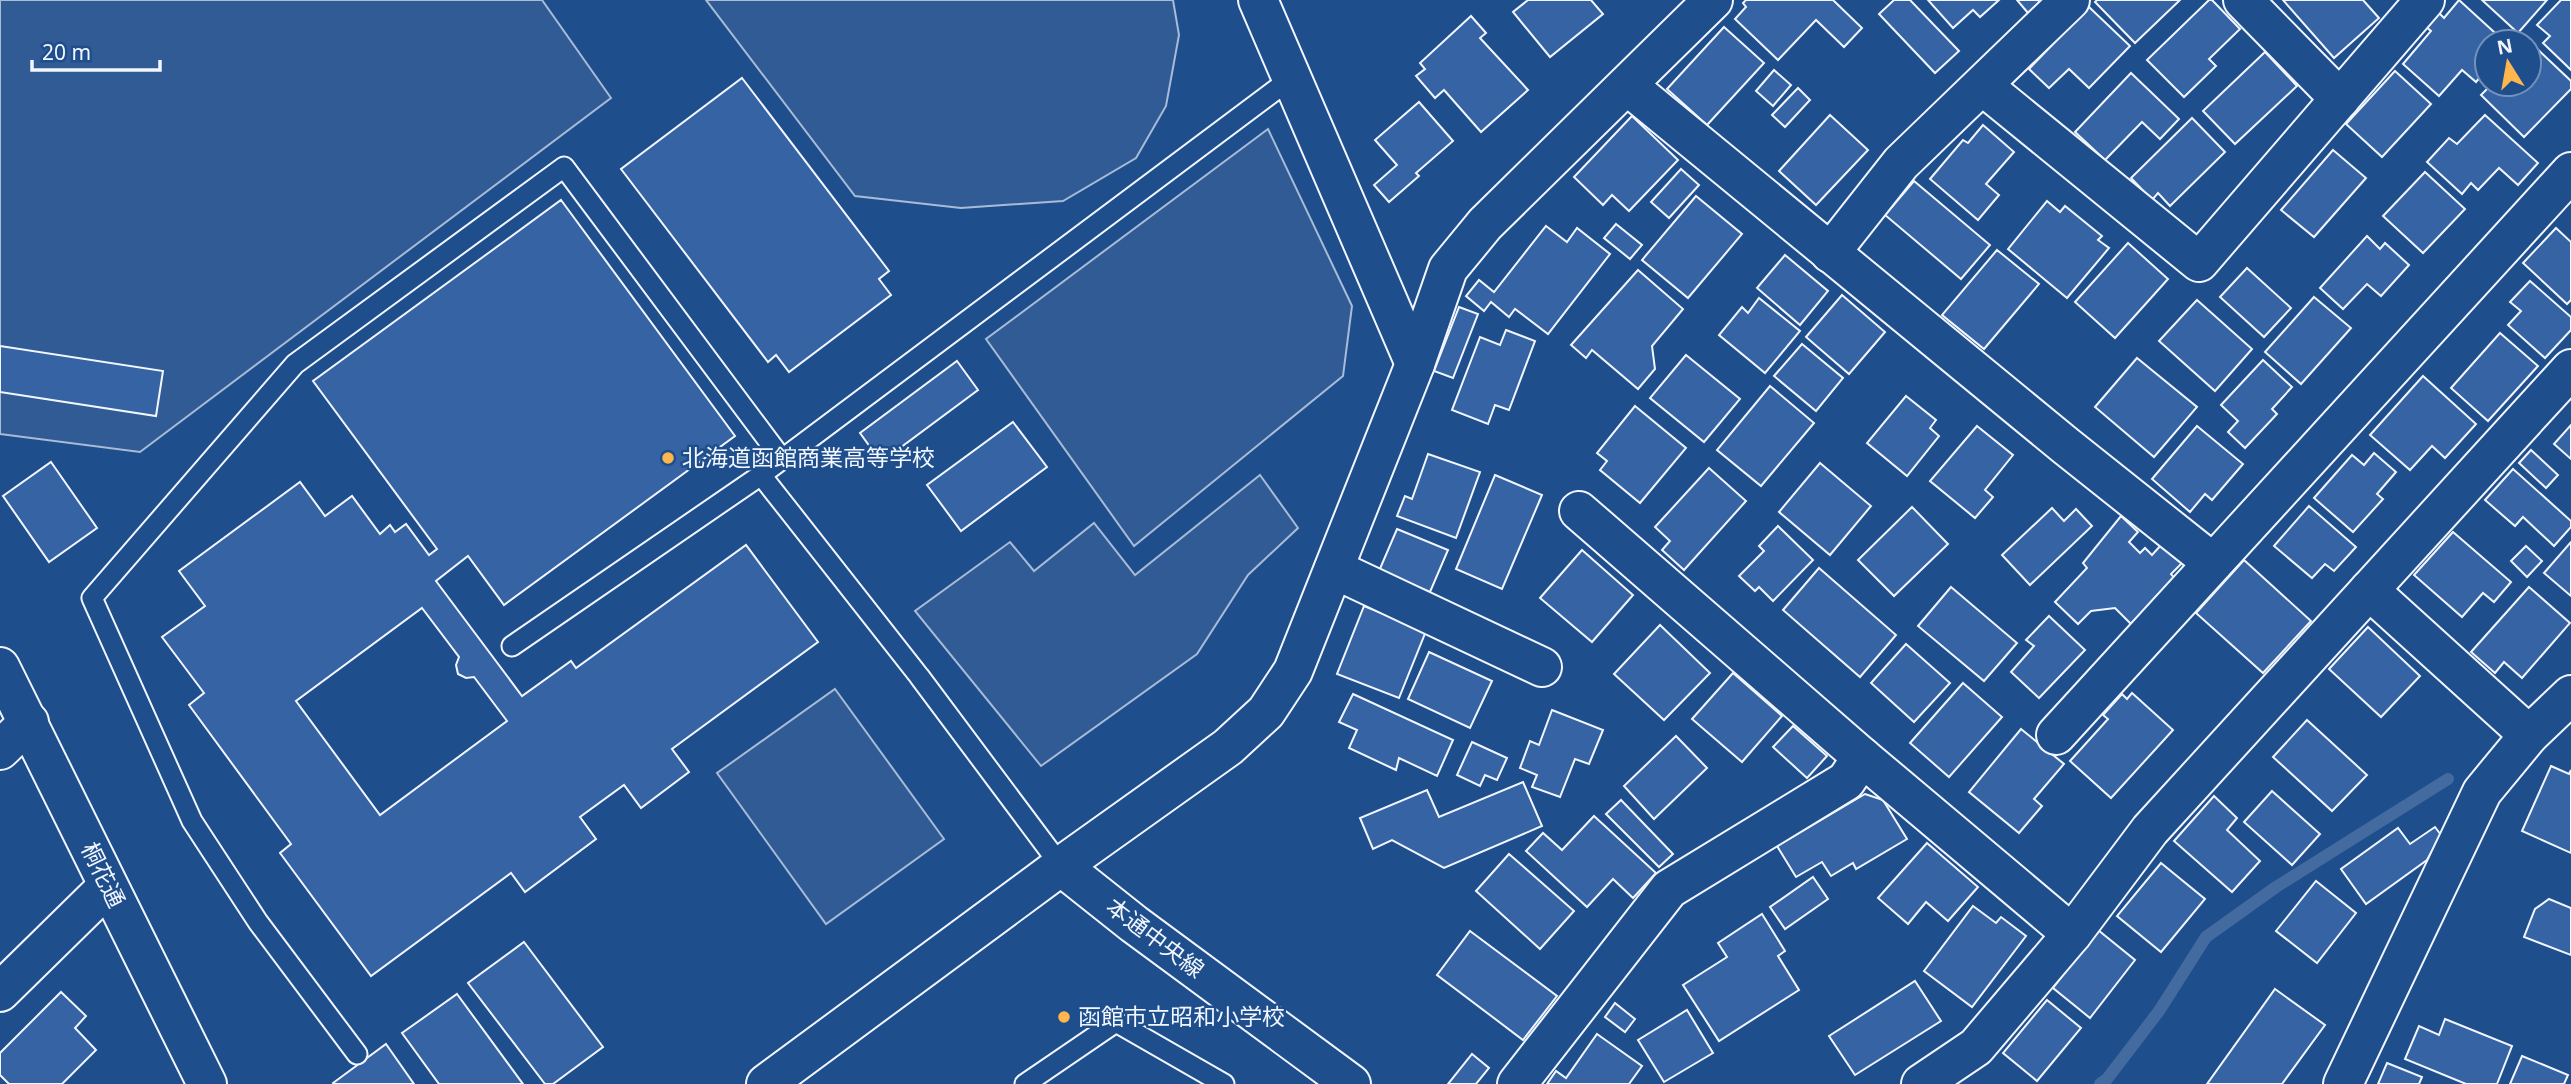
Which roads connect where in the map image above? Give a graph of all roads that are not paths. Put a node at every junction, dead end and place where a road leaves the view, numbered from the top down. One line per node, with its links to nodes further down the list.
1 (1258, 0): 6 (street)
2 (2070, 0): 8 (street)
3 (2243, 0): 9 (street)
4 (2425, 0): 9 (street)
5 (1692, 7): 7 (street)
6 (1293, 77): 12 (street); 14 (lane)
7 (1628, 86): 11 (street); 12 (street)
8 (1983, 86): 9 (street); 11 (street)
9 (2340, 99)
10 (2571, 172): 17 (street)
11 (1830, 253): 17 (street)
12 (1415, 364): 18 (street)
13 (2571, 369): 19 (street)
14 (782, 459): 15 (lane); 33 (lane)
15 (761, 475): 20 (lane); 29 (lane)
16 (1579, 511): 28 (street)
17 (2213, 563): 25 (street)
18 (1334, 569): 22 (street); 29 (street)
19 (2369, 590): 26 (street); 31 (street)
20 (512, 646)
21 (0, 667): 24 (street, 桐花通)
22 (1542, 667)
23 (2571, 695): 26 (street)
24 (29, 722): 27 (street); 30 (street, 桐花通)
25 (2056, 735)
26 (2529, 735): 41 (street)
27 (0, 750)
28 (1862, 757): 31 (street); 39 (street)
29 (1060, 866): 35 (street); 38 (street, 本通中央線)
30 (108, 886): 32 (street); 34 (street, 桐花通)
31 (2072, 934): 40 (street)
32 (0, 992)
33 (357, 1054)
34 (206, 1084)
35 (766, 1084)
36 (1025, 1084): 37 (lane)
37 (1224, 1084)
38 (1351, 1084)
39 (1517, 1084)
40 (1921, 1084)
41 (2343, 1084)

